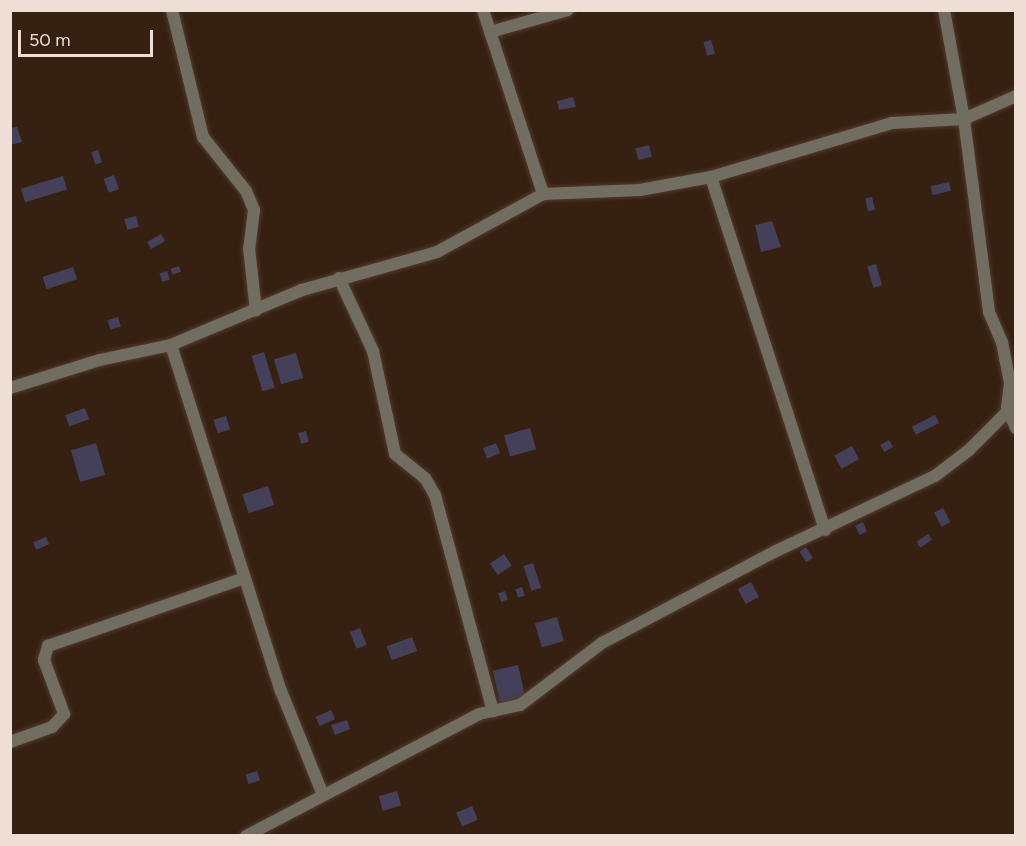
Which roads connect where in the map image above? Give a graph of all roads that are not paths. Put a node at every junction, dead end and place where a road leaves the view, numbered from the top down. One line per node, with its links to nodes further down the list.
1 (172, 10): 11 (street)
2 (483, 10): 5 (street)
3 (568, 10): 5 (street)
4 (944, 10): 7 (street)
5 (490, 32): 9 (street)
6 (1016, 96): 7 (street)
7 (964, 119): 8 (street); 14 (street)
8 (711, 177): 9 (street); 16 (street)
9 (543, 194): 10 (street)
10 (339, 278): 11 (street); 18 (street)
11 (256, 311): 12 (street)
12 (171, 345): 13 (street); 17 (street)
13 (10, 388)
14 (1011, 405): 15 (street); 16 (street)
15 (1016, 428)
16 (825, 530): 18 (street)
17 (244, 578): 19 (street); 20 (street)
18 (493, 711): 20 (street)
19 (10, 742)
20 (323, 795): 21 (street)
21 (246, 836)

